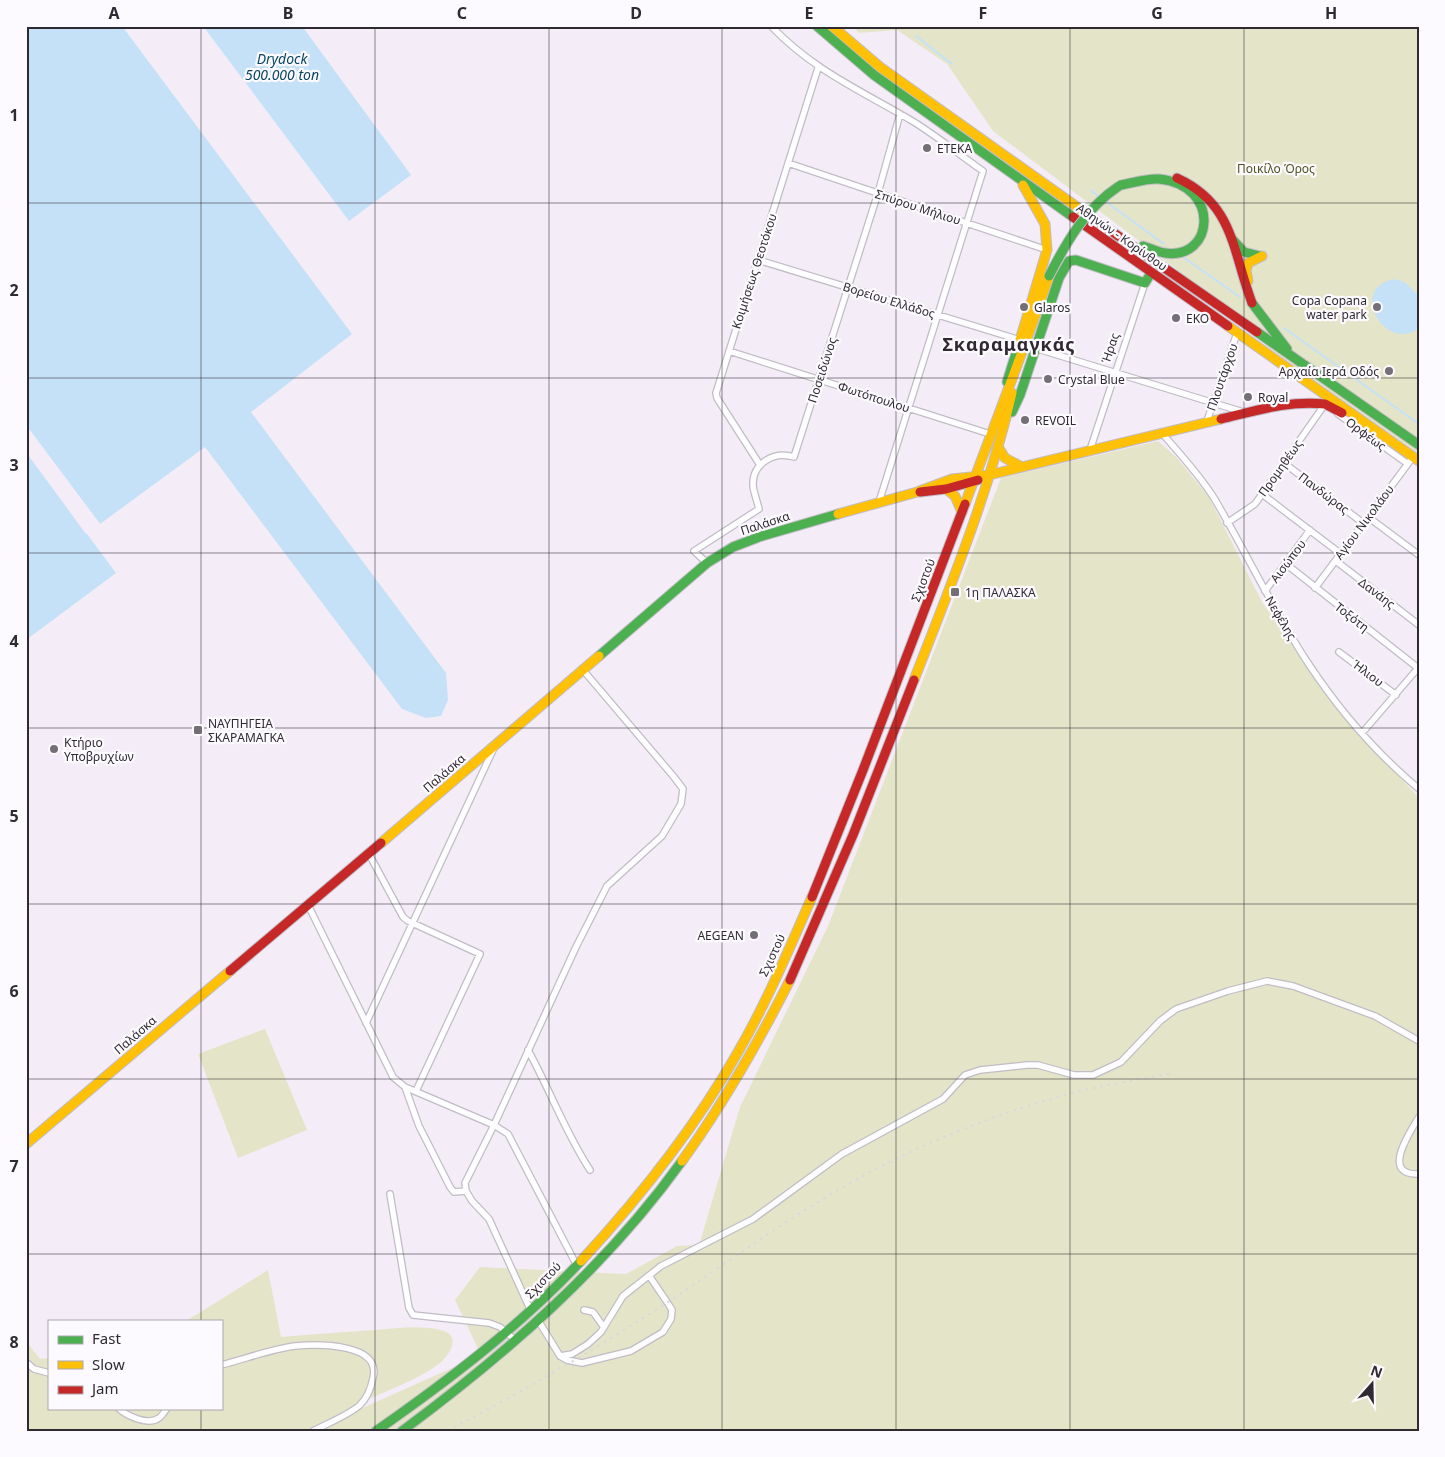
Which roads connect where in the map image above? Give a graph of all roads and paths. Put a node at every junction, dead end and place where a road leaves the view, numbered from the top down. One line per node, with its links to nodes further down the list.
1 (771, 26): 4 (street)
2 (832, 26): 11 (main road, Αθηνών - Κορίνθου)
3 (817, 27): 7 (main road, Αθηνών - Κορίνθου)
4 (818, 68): 5 (street); 6 (street, Κοιμήσεως Θεοτόκου)
5 (900, 114): 9 (street, Ποσειδώνος); 10 (street)
6 (788, 164): 9 (street, Σπύρου Μήλιου); 14 (street, Κοιμήσεως Θεοτόκου)
7 (1020, 180): 13 (main road); 15 (main road, Αθηνών - Κορίνθου)
8 (1120, 185): 11 (main road); 12 (main road); 25 (main road, Σχιστού, bridge)
9 (878, 193): 10 (street, Σπύρου Μήλιου); 17 (street, Ποσειδώνος)
10 (968, 223): 13 (street, Σπύρου Μήλιου); 19 (street)
11 (1108, 228): 24 (main road, Αθηνών - Κορίνθου)
12 (1230, 236): 18 (main road); 18 (main road)
13 (1047, 250): 21 (main road)
14 (758, 260): 17 (street, Βορείου Ελλάδος); 23 (street, Κοιμήσεως Θεοτόκου)
15 (1151, 273): 16 (main road, Ήρας); 20 (main road, Αθηνών - Κορίνθου)
16 (1145, 283): 22 (main road); 26 (street, Ήρας)
17 (848, 288): 19 (street, Βορείου Ελλάδος); 27 (street, Ποσειδώνος)
18 (1252, 303): 24 (main road)
19 (939, 315): 21 (street, Βορείου Ελλάδος); 30 (street)
20 (1237, 333): 28 (street, Πλουτάρχου); 36 (main road, Αθηνών - Κορίνθου)
21 (1020, 340): 33 (main road)
22 (1035, 348): 26 (street); 34 (main road)
23 (729, 351): 27 (street, Φωτόπουλου); 43 (street, Κοιμήσεως Θεοτόκου)
24 (1292, 356): 38 (main road, Αθηνών - Κορίνθου)
25 (1016, 373): 33 (main road, Σχιστού); 34 (main road, Σχιστού)
26 (1115, 373): 28 (street); 40 (street, Ήρας)
27 (819, 380): 30 (street, Φωτόπουλου); 43 (street, Ποσειδώνος)
28 (1213, 404): 31 (street); 32 (street, Πλουτάρχου)
29 (1325, 404): 31 (main road, Παλάσκα); 36 (main road); 41 (street, Ορφέως); 42 (street, Προμηθέως)
30 (909, 408): 37 (street, Φωτόπουλου); 50 (street)
31 (1246, 412): 32 (main road, Παλάσκα)
32 (1207, 421): 35 (main road, Παλάσκα)
33 (994, 423): 37 (main road, Σχιστού)
34 (1005, 426): 39 (main road, Σχιστού)
35 (1161, 432): 40 (main road, Παλάσκα); 53 (street, Νεφέλης)
36 (1378, 433): 41 (main road, Αθηνών - Κορίνθου)
37 (990, 434): 46 (main road, Σχιστού)
38 (1419, 445)
39 (998, 447): 44 (main road); 45 (main road, Σχιστού)
40 (1090, 450): 44 (main road, Παλάσκα)
41 (1413, 461): 52 (street, Αγίου Νικολάου)
42 (1284, 462): 49 (street, Προμηθέως); 54 (street, Πανδώρας)
43 (760, 465): 59 (street)
44 (1022, 467): 45 (main road, Παλάσκα)
45 (989, 475): 46 (main road, Παλάσκα); 90 (main road, Σχιστού)
46 (975, 478): 47 (main road, Παλάσκα); 48 (main road, Παλάσκα); 51 (main road, Σχιστού)
47 (946, 489): 48 (main road, Παλάσκα); 51 (main road)
48 (917, 492): 50 (main road, Παλάσκα)
49 (1262, 494): 53 (street, Προμηθέως); 55 (street)
50 (879, 502): 59 (main road, Παλάσκα)
51 (962, 512): 86 (main road, Σχιστού)
52 (1368, 517): 54 (street, Αγίου Νικολάου); 57 (street)
53 (1227, 523): 62 (street, Νεφέλης)
54 (1363, 524): 56 (street, Αγίου Νικολάου)
55 (1310, 530): 56 (street); 60 (street, Αισώπου)
56 (1341, 554): 58 (street, Αγίου Νικολάου)
57 (1419, 555)
58 (1336, 561): 61 (street, Αγίου Νικολάου); 63 (street, Δανάης)
59 (706, 563): 66 (main road, Παλάσκα)
60 (1286, 564): 61 (street, Τοξότη); 62 (street, Αισώπου)
61 (1315, 588): 65 (street, Τοξότη)
62 (1265, 591): 68 (street, Νεφέλης)
63 (1419, 625)
64 (1339, 652): 67 (street, Ήλιου)
65 (1418, 667): 67 (street)
66 (583, 670): 69 (main road, Παλάσκα); 76 (street)
67 (1396, 695): 68 (street)
68 (1362, 734): 70 (street, Νεφέλης)
69 (494, 747): 71 (main road, Παλάσκα); 73 (street)
70 (1419, 789)
71 (369, 854): 72 (main road, Παλάσκα); 73 (street)
72 (308, 904): 74 (street); 81 (main road, Παλάσκα)
73 (413, 923): 74 (street); 78 (street)
74 (366, 1023): 77 (street)
75 (1419, 1041): 87 (street)
76 (528, 1050): 80 (street); 82 (street)
77 (405, 1087): 78 (street); 84 (street)
78 (416, 1091): 80 (street)
79 (1419, 1117): 83 (street)
80 (494, 1125): 84 (street); 86 (street)
81 (26, 1144)
82 (590, 1170)
83 (1419, 1174)
84 (466, 1190): 89 (street)
85 (390, 1194): 92 (street)
86 (576, 1264): 89 (main road, Σχιστού)
87 (650, 1277): 91 (street); 94 (street)
88 (584, 1310): 91 (street)
89 (531, 1311): 92 (main road, Σχιστού)
90 (538, 1320): 93 (main road, Σχιστού); 94 (street)
91 (603, 1326): 94 (street)
92 (506, 1333): 93 (street); 101 (main road, Σχιστού)
93 (514, 1340): 102 (main road, Σχιστού)
94 (560, 1356)
95 (26, 1362): 97 (street)
96 (222, 1365): 100 (street)
97 (48, 1373)
98 (120, 1410): 99 (street)
99 (166, 1410)
100 (313, 1431)
101 (376, 1431)
102 (402, 1431)

